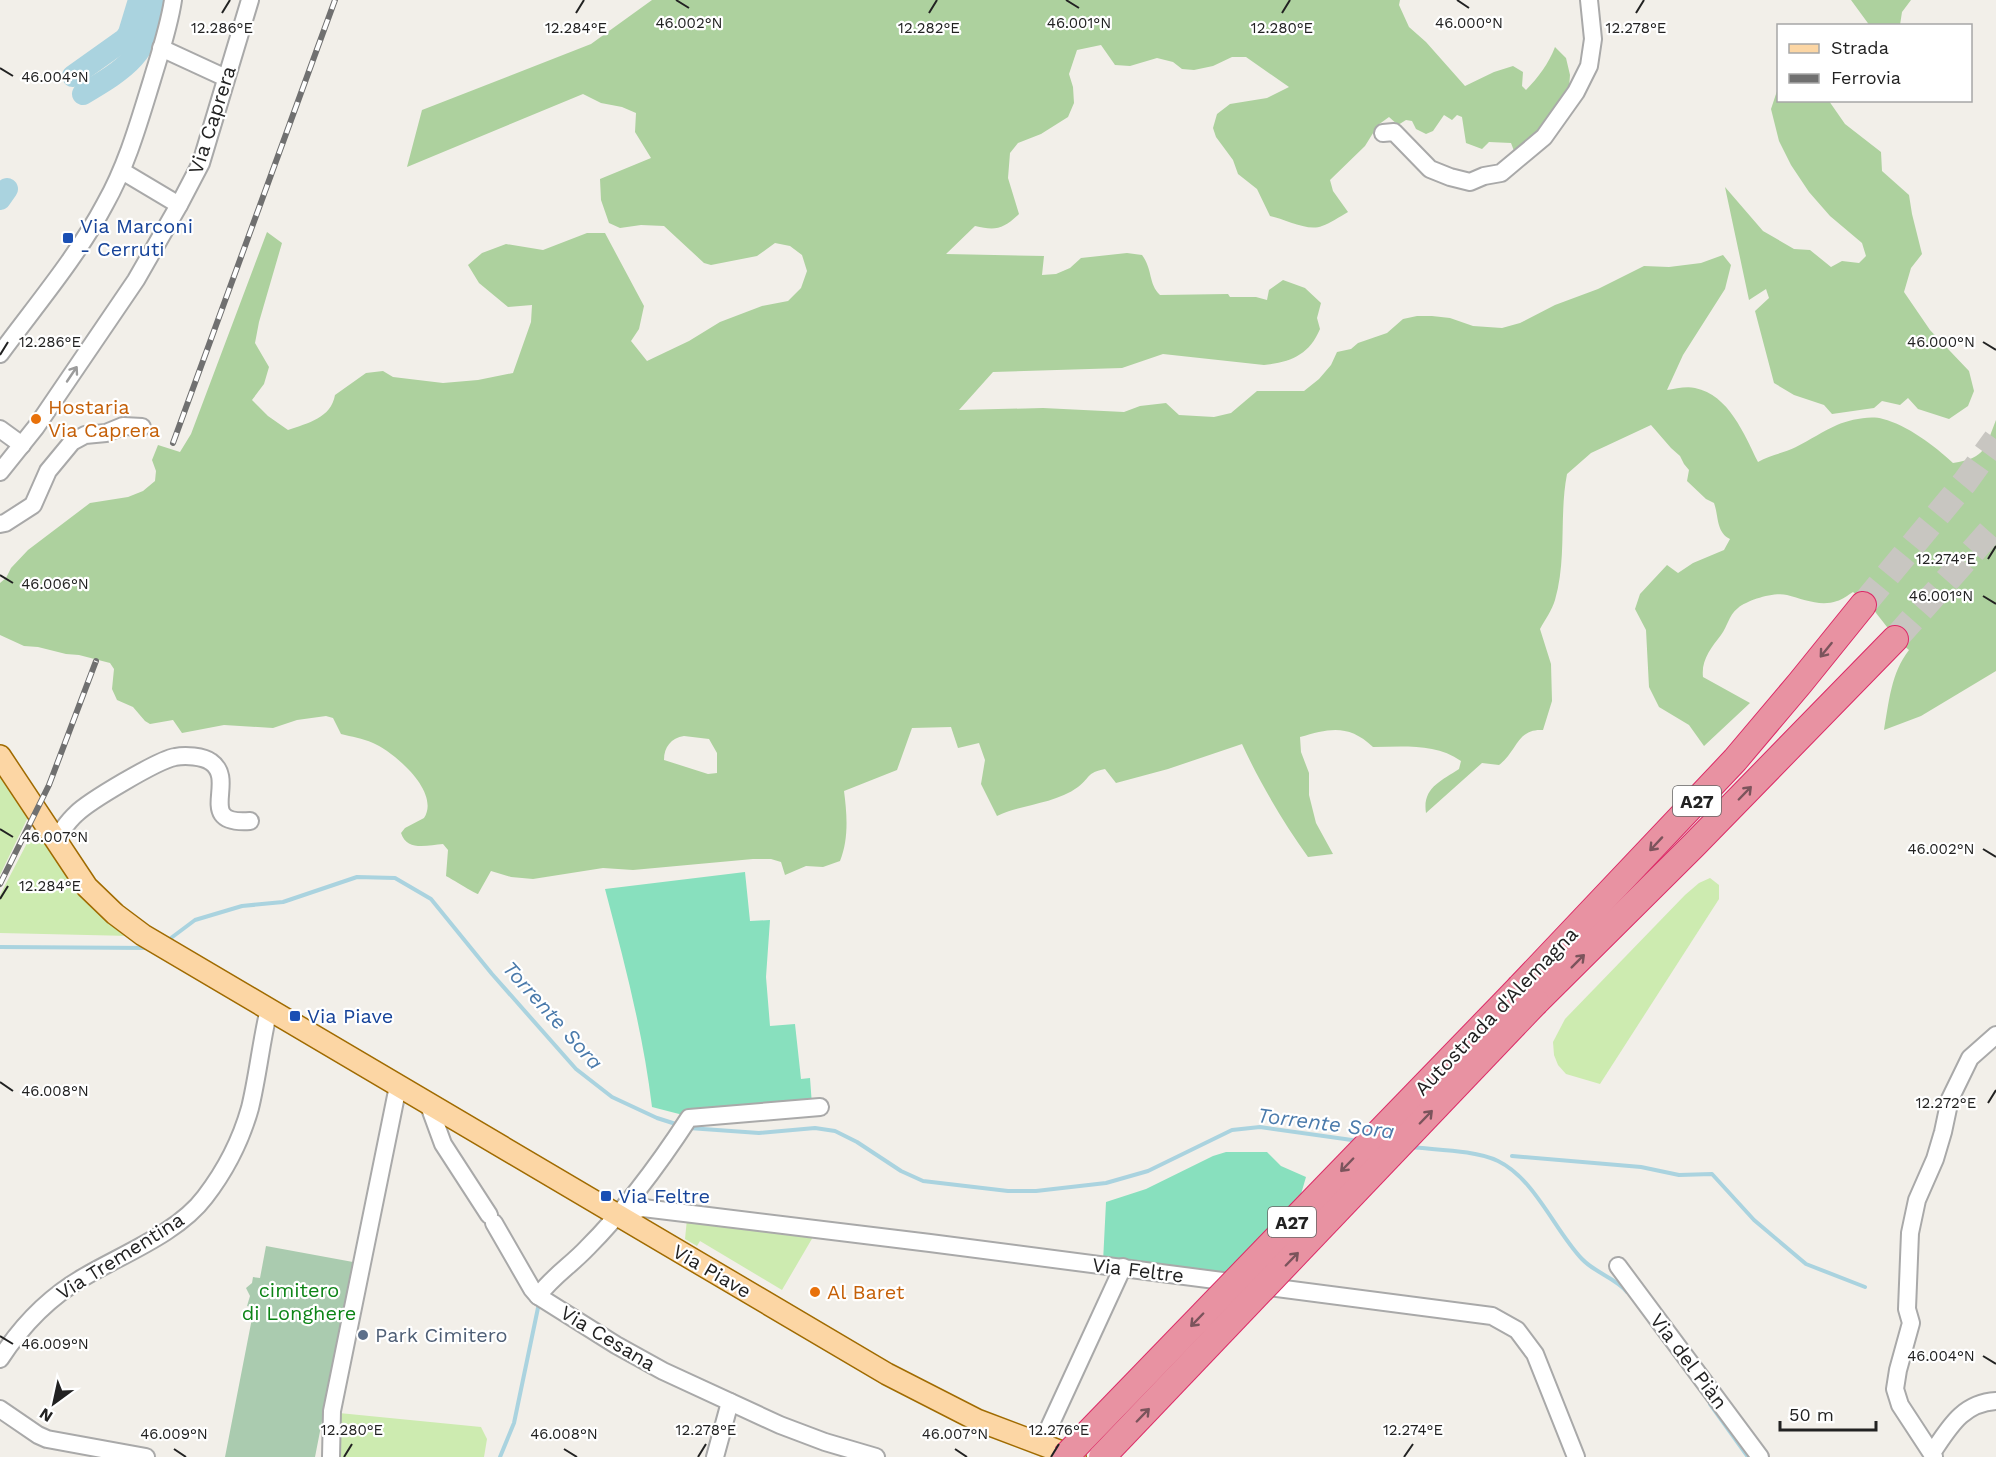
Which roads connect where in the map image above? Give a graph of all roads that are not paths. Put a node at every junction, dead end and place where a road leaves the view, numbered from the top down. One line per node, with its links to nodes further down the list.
1 (173, 0): 4 (street)
2 (250, 0): 5 (street, Via Caprera)
3 (1589, 0): 6 (street)
4 (161, 48): 5 (street); 7 (street)
5 (226, 78): 8 (street, Via Caprera)
6 (1383, 133)
7 (122, 171): 8 (street); 9 (street)
8 (179, 205): 12 (street, Via Caprera, one-way to 8)
9 (0, 354)
10 (142, 427): 14 (street)
11 (0, 429): 12 (street)
12 (22, 445): 13 (street, Via Caprera)
13 (0, 472)
14 (0, 524)
15 (1863, 604): 20 (highway, Autostrada d'Alemagna / A27, one-way to 20)
16 (1895, 639): 20 (highway, Autostrada d'Alemagna / A27, one-way to 16)
17 (0, 756): 19 (main road, Via Piave)
18 (250, 821): 19 (street)
19 (56, 839): 21 (main road, Via Piave)
20 (1528, 995): 40 (highway, Autostrada d'Alemagna / A27, one-way to 40, bridge); 42 (highway, Autostrada d'Alemagna / A27, one-way to 20, bridge)
21 (268, 1009): 23 (main road, Via Piave); 30 (street, Via Trementina)
22 (1996, 1035): 35 (street)
23 (398, 1086): 24 (main road, Via Piave); 37 (street)
24 (428, 1103): 26 (main road, Via Piave); 29 (street)
25 (820, 1107): 26 (street, Via Cesana)
26 (616, 1215): 28 (street, Via Feltre); 29 (street, Via Cesana); 34 (main road, Via Piave)
27 (1618, 1266): 44 (street, Via del Piàn)
28 (1123, 1268): 34 (street); 43 (street, Via Feltre)
29 (538, 1296): 32 (street, Via Cesana)
30 (0, 1359)
31 (1996, 1401): 35 (street)
32 (730, 1402): 38 (street); 39 (street, Via Cesana)
33 (0, 1409): 36 (street)
34 (1041, 1445): 41 (main road, Via Piave)
35 (1933, 1455)
36 (146, 1457)
37 (331, 1457)
38 (715, 1457)
39 (876, 1457)
40 (1065, 1457)
41 (1075, 1457)
42 (1102, 1457)
43 (1576, 1457)
44 (1760, 1457)

